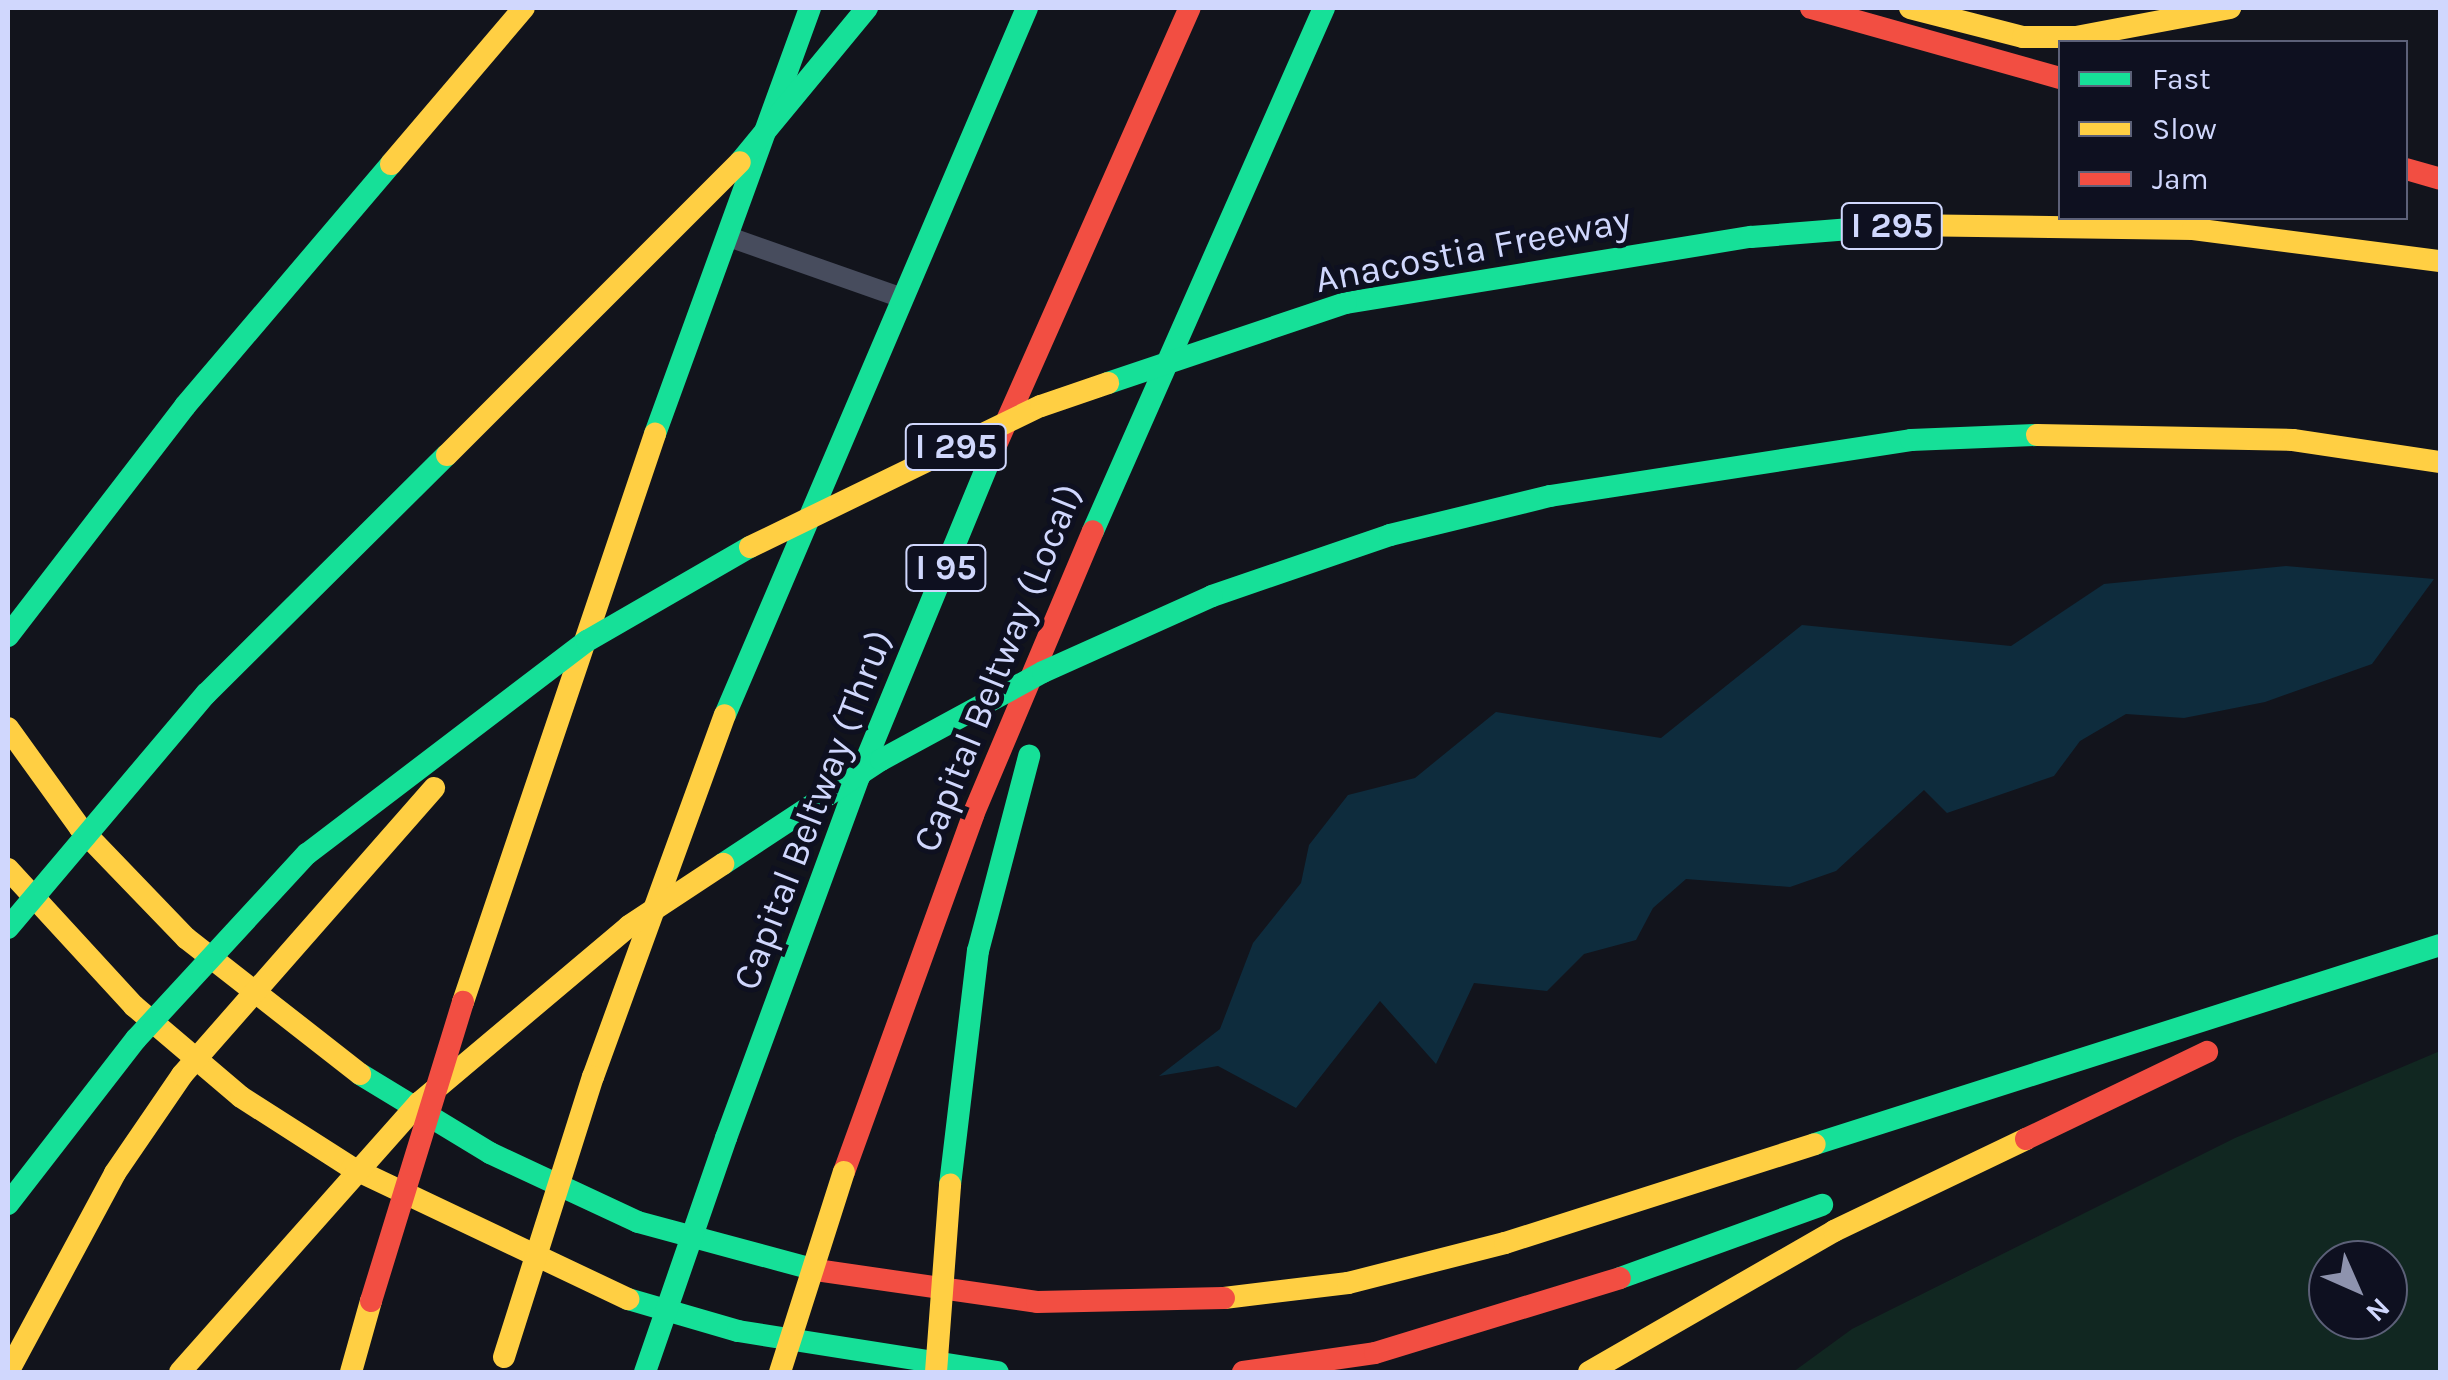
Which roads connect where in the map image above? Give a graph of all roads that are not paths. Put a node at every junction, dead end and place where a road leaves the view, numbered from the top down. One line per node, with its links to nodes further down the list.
1 (524, 8): 18 (highway)
2 (810, 8): 13 (highway)
3 (867, 8): 22 (highway, bridge)
4 (1027, 8): 15 (highway)
5 (1190, 8): 30 (highway, Capital Beltway (Thru) / I 95, bridge)
6 (1324, 8): 17 (highway, Capital Beltway (Local))
7 (1811, 8): 10 (highway)
8 (1910, 8): 9 (highway)
9 (2230, 8)
10 (2058, 77)
11 (2408, 171): 12 (highway)
12 (2440, 179)
13 (722, 234): 15 (lane); 29 (highway, bridge)
14 (2440, 260): 19 (highway, Anacostia Freeway / I 295, bridge)
15 (904, 298): 26 (highway, bridge)
16 (2440, 462): 28 (highway, bridge)
17 (1114, 476): 31 (highway, Capital Beltway (Local), bridge); 32 (highway, bridge)
18 (8, 636)
19 (588, 641): 25 (highway, bridge); 27 (highway, bridge)
20 (8, 728): 23 (highway)
21 (8, 869): 33 (highway)
22 (8, 928)
23 (2440, 947): 24 (highway)
24 (2110, 1094): 34 (highway); 35 (highway)
25 (8, 1204)
26 (501, 1364)
27 (8, 1372)
28 (180, 1372)
29 (351, 1372)
30 (645, 1372)
31 (780, 1372)
32 (936, 1372)
33 (998, 1372)
34 (1243, 1372)
35 (1589, 1372)

